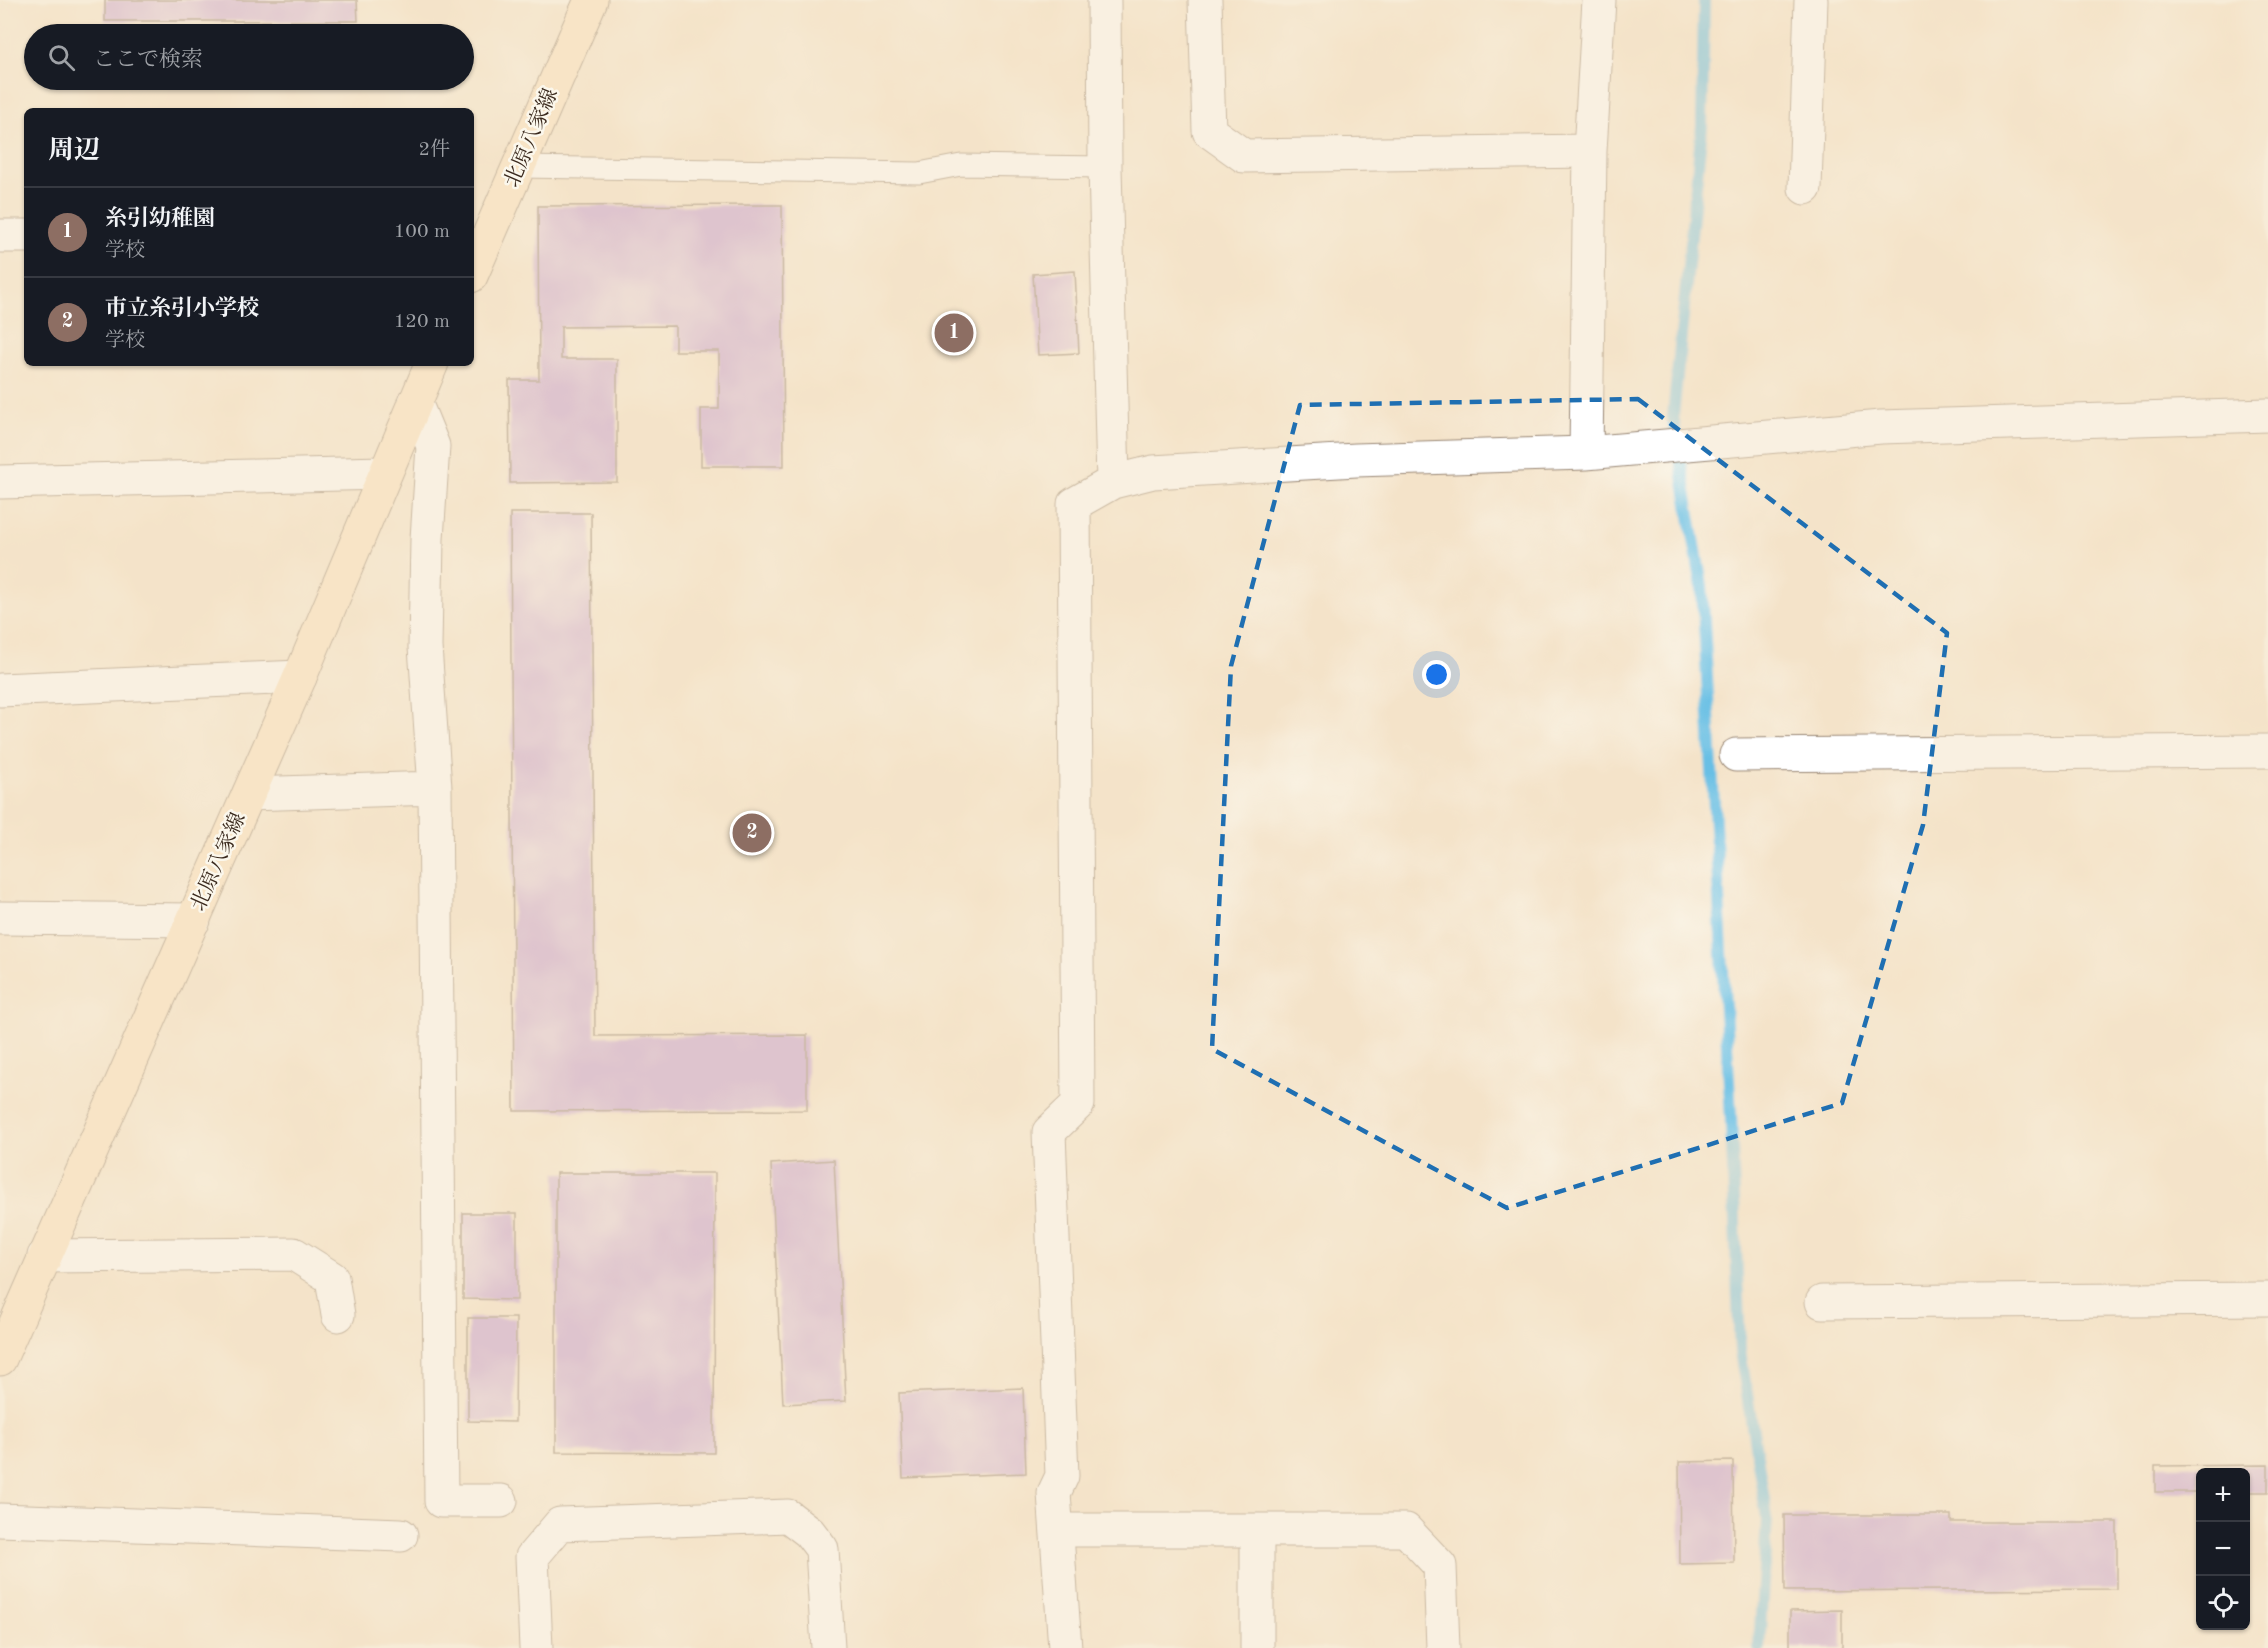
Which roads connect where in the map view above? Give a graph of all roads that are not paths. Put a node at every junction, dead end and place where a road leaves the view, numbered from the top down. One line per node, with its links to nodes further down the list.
1 (591, 0): 7 (main road, 北原八家線)
2 (1104, 0): 8 (street)
3 (1205, 0): 6 (street)
4 (1599, 0): 6 (street)
5 (1811, 0): 9 (street)
6 (1590, 151): 16 (street)
7 (519, 167): 8 (lane); 12 (main road, 北原八家線)
8 (1105, 167): 19 (street)
9 (1804, 188)
10 (0, 236): 11 (street)
11 (24, 236)
12 (474, 269)
13 (431, 366): 14 (main road, 北原八家線)
14 (415, 402): 17 (main road, 北原八家線); 24 (street)
15 (2268, 415): 16 (street)
16 (1586, 453): 19 (street)
17 (384, 473): 18 (street); 20 (main road, 北原八家線)
18 (0, 482)
19 (1113, 482): 35 (street)
20 (300, 677): 21 (street); 25 (main road, 北原八家線)
21 (0, 690)
22 (2268, 751): 23 (street)
23 (1736, 754)
24 (435, 788): 25 (street); 33 (street)
25 (249, 794): 27 (main road, 北原八家線)
26 (0, 918): 27 (street)
27 (194, 920): 28 (main road, 北原八家線)
28 (44, 1256): 31 (street); 32 (main road, 北原八家線)
29 (2268, 1299): 30 (street)
30 (1822, 1302)
31 (338, 1315)
32 (0, 1359)
33 (501, 1501)
34 (0, 1520): 37 (street)
35 (1056, 1530): 36 (street); 40 (street)
36 (1257, 1530): 41 (street); 42 (street)
37 (401, 1535)
38 (536, 1648): 39 (street)
39 (828, 1648)
40 (1065, 1648)
41 (1257, 1648)
42 (1443, 1648)

